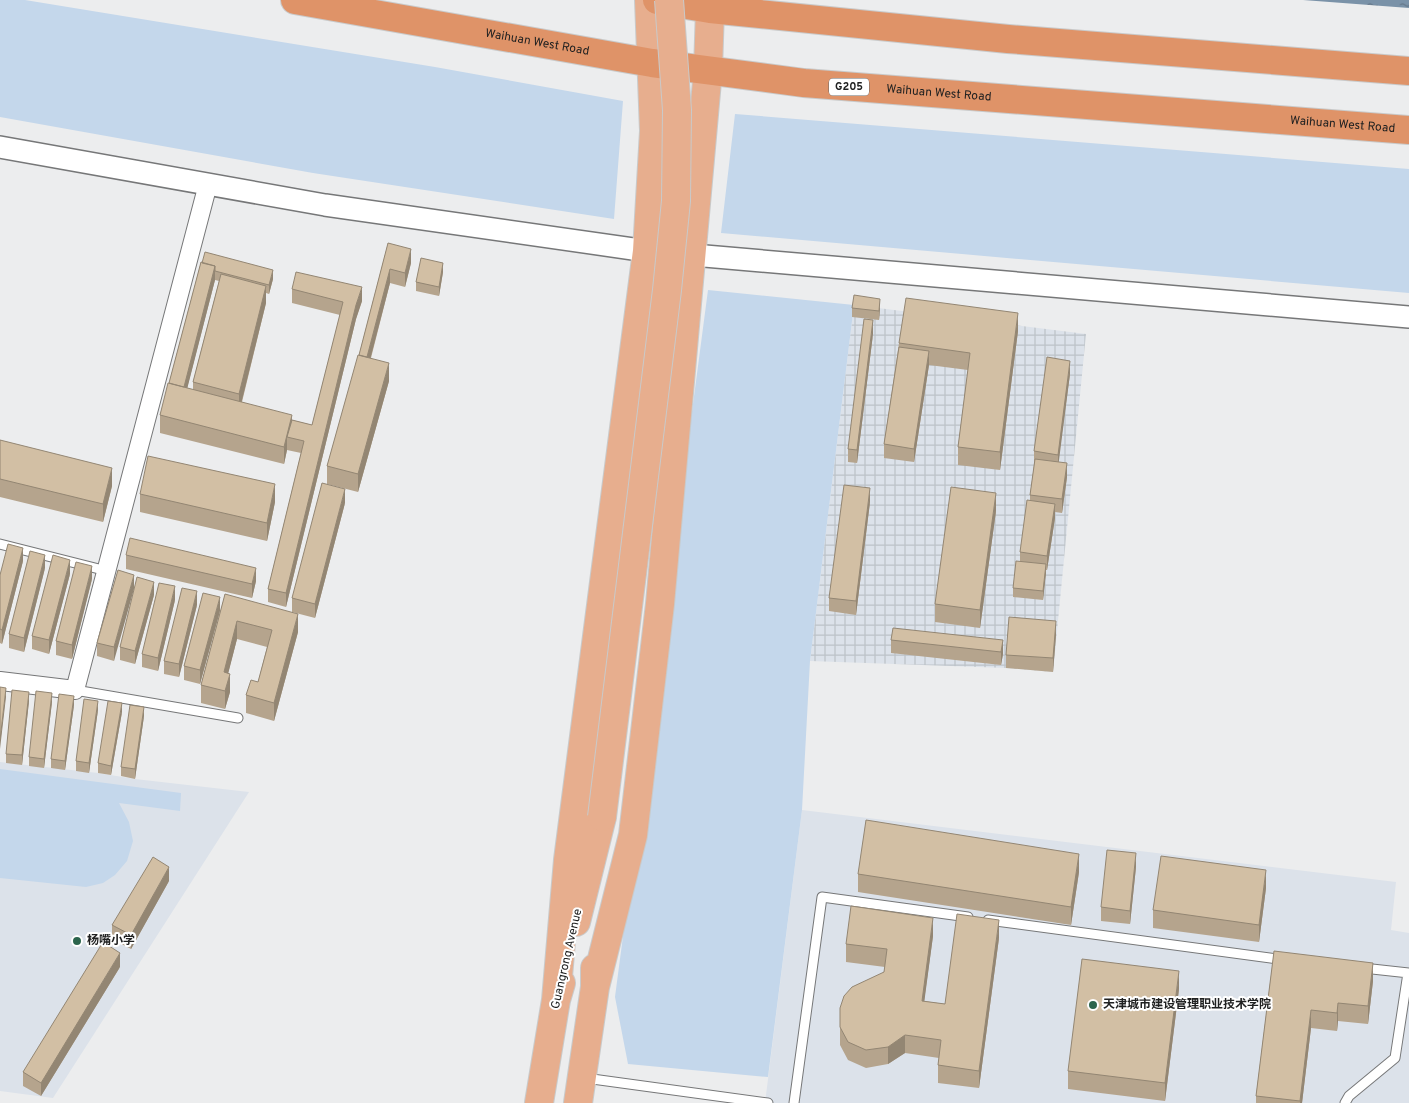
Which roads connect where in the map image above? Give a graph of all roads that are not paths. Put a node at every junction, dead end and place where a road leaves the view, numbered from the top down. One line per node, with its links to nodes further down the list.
1 (295, 0): 6 (highway, Waihuan West Road / G205)
2 (649, 0): 6 (main road)
3 (657, 0): 5 (highway)
4 (669, 0): 20 (main road, bridge)
5 (710, 5): 7 (main road); 8 (highway)
6 (652, 63): 7 (highway, Waihuan West Road / G205); 12 (main road)
7 (708, 70): 9 (highway, Waihuan West Road / G205); 13 (main road)
8 (1409, 71)
9 (1409, 130)
10 (0, 146): 11 (street)
11 (208, 184): 12 (street); 16 (street)
12 (647, 251): 13 (street); 25 (main road)
13 (691, 255): 14 (street); 24 (main road)
14 (1409, 317)
15 (0, 544): 16 (lane)
16 (106, 571): 18 (street)
17 (0, 681): 18 (street)
18 (75, 690): 19 (lane)
19 (238, 718)
20 (602, 817): 24 (main road); 25 (main road, Guangrong Avenue)
21 (1293, 961): 29 (lane)
22 (1350, 967): 23 (lane)
23 (1408, 973): 30 (lane)
24 (594, 987): 26 (main road)
25 (556, 1000): 27 (main road, Guangrong Avenue)
26 (580, 1090): 28 (lane)
27 (540, 1103)
28 (768, 1103)
29 (794, 1103)
30 (1345, 1103)

